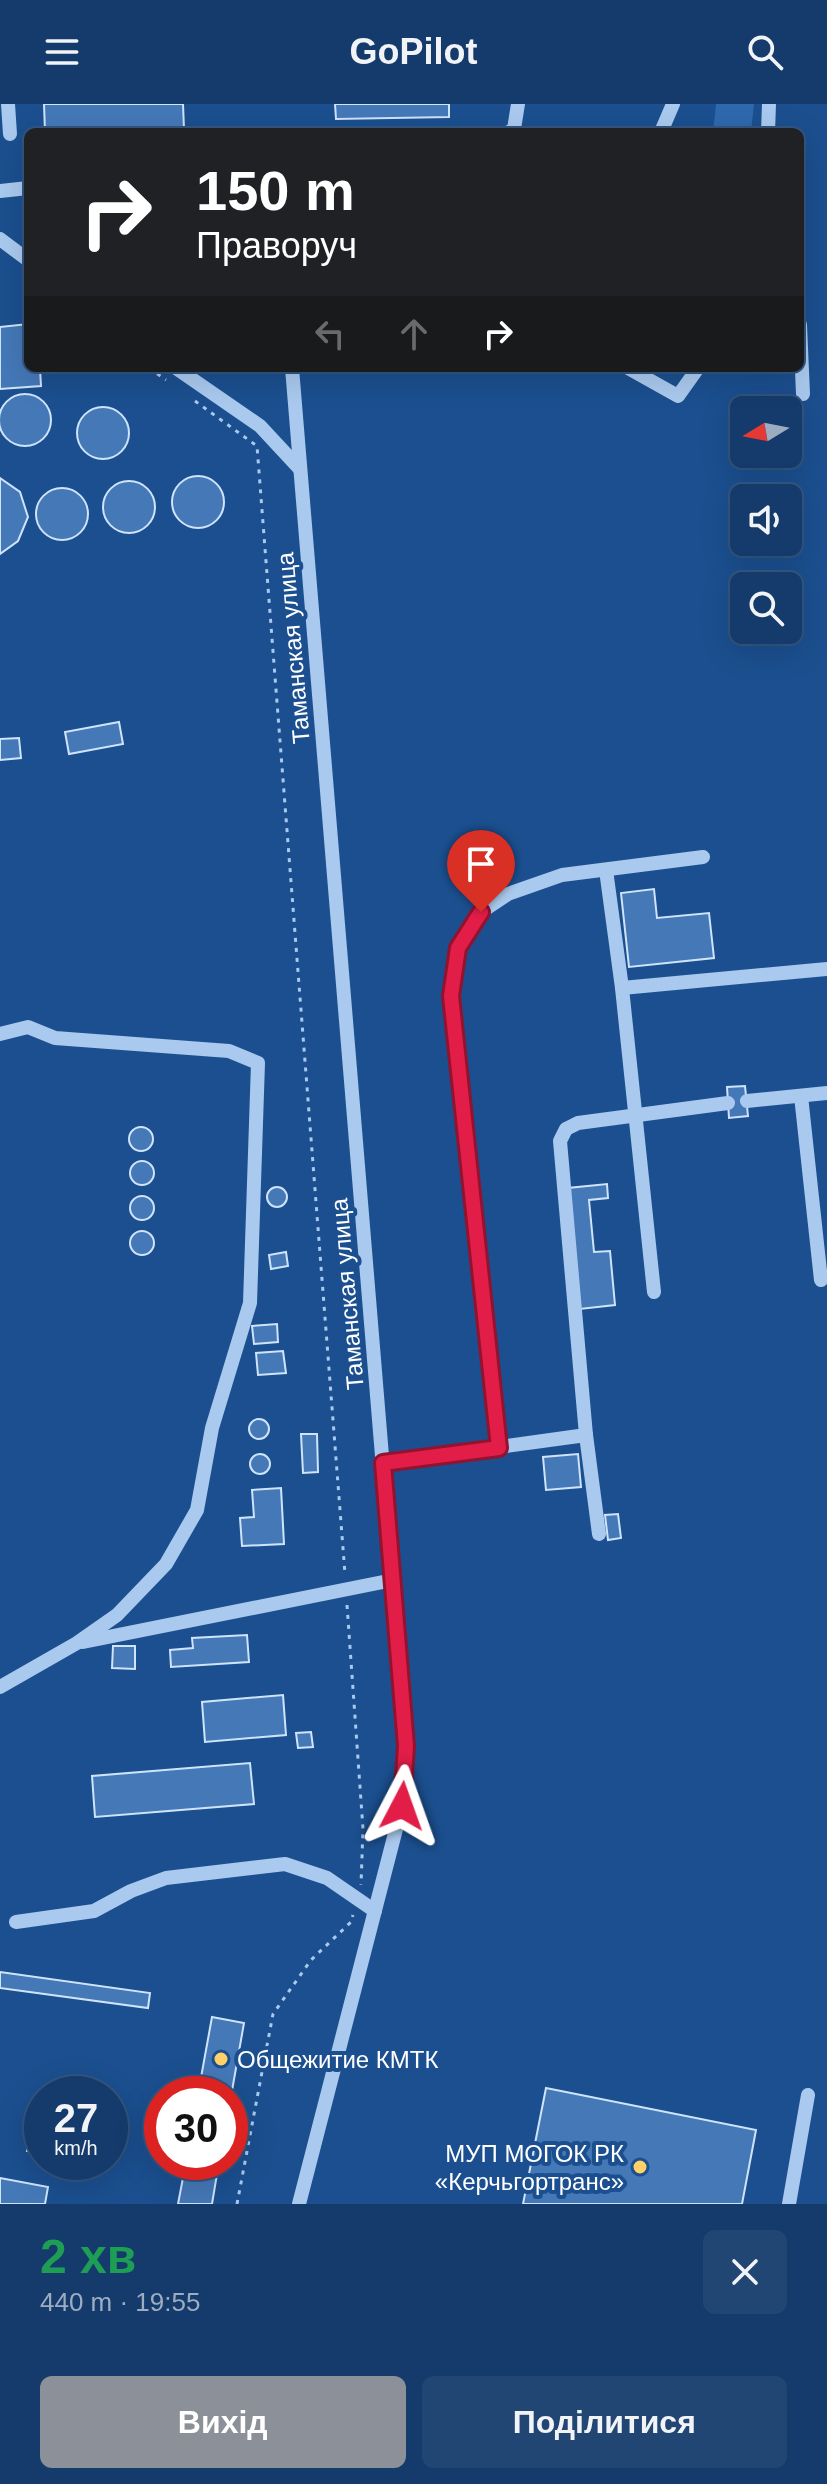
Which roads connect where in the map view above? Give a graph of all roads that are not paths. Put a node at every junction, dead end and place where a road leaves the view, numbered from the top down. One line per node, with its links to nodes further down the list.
1 (8, 104): 8 (street)
2 (518, 104): 5 (street)
3 (673, 104): 6 (street)
4 (769, 104): 7 (street)
5 (513, 128)
6 (663, 128)
7 (768, 128)
8 (10, 134)
9 (24, 188): 10 (street)
10 (0, 191)
11 (0, 239): 12 (street)
12 (24, 257)
13 (182, 372): 19 (street)
14 (292, 372): 19 (street, Таманская улица)
15 (635, 372): 16 (street)
16 (695, 372)
17 (802, 372): 18 (street)
18 (803, 394)
19 (299, 468): 34 (street, Таманская улица)
20 (703, 857): 21 (street)
21 (606, 870): 23 (street); 33 (street)
22 (827, 969): 23 (street)
23 (622, 988): 29 (street)
24 (0, 1034): 37 (street)
25 (827, 1093): 26 (street)
26 (801, 1096): 27 (street); 30 (street)
27 (747, 1101)
28 (728, 1103): 29 (street)
29 (634, 1114): 31 (street); 32 (street)
30 (821, 1280)
31 (654, 1292)
32 (586, 1435): 33 (street); 35 (street)
33 (499, 1448): 34 (street)
34 (383, 1463): 36 (street, Таманская улица)
35 (599, 1534)
36 (393, 1580): 37 (street); 39 (street, Таманская улица)
37 (77, 1643): 38 (street)
38 (0, 1687)
39 (375, 1911): 40 (street); 42 (street, Таманская улица)
40 (16, 1922)
41 (808, 2095): 43 (street)
42 (299, 2204)
43 (789, 2204)

